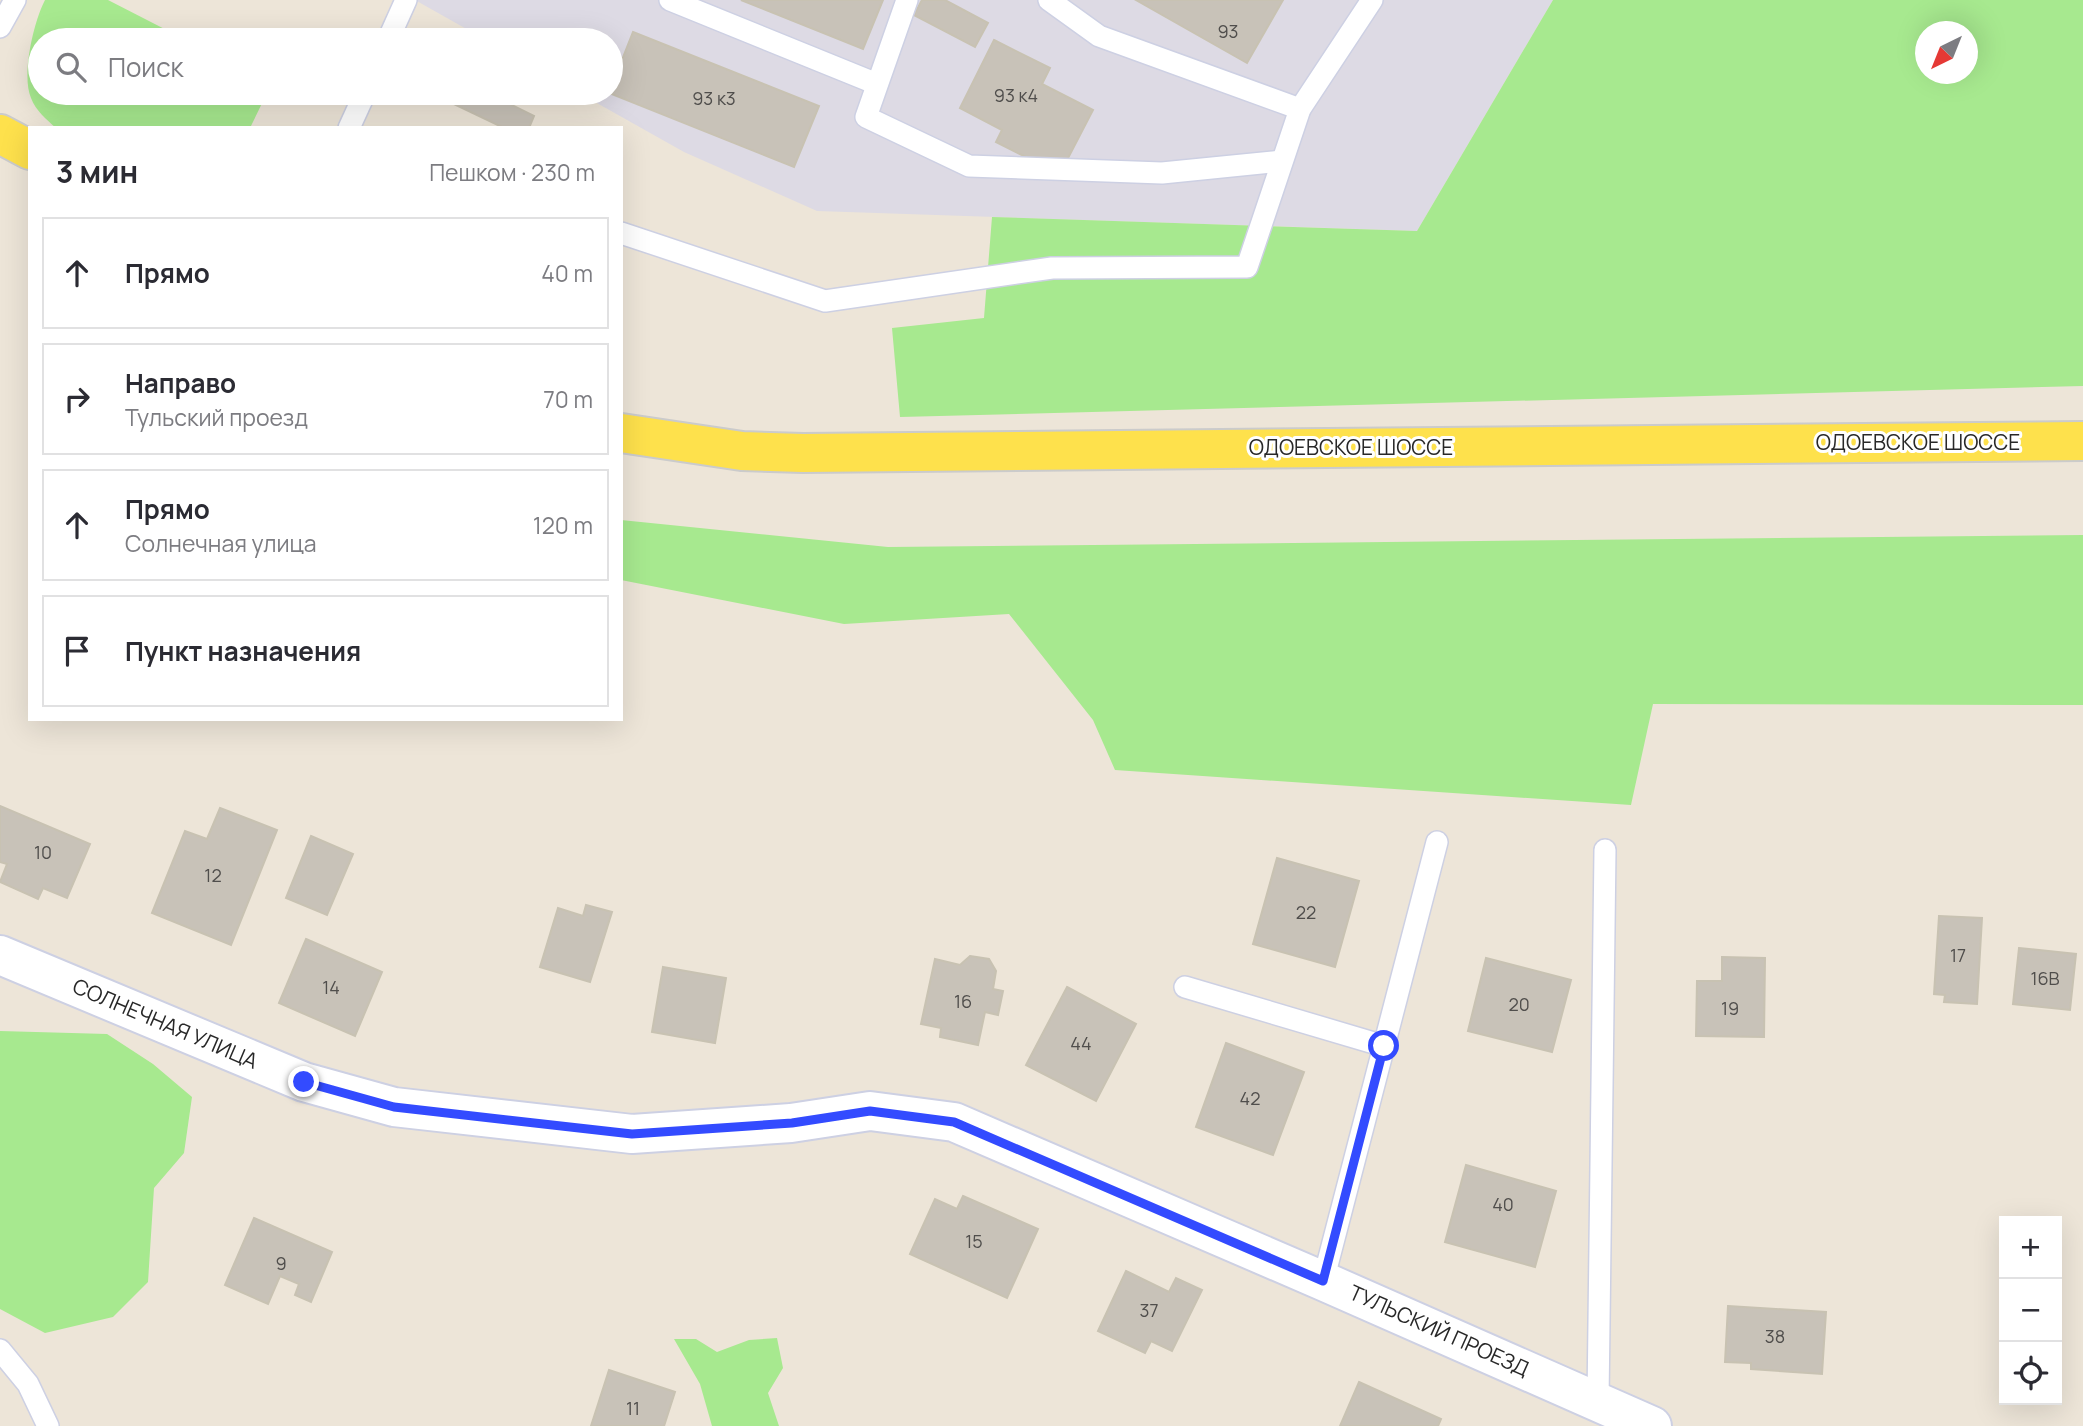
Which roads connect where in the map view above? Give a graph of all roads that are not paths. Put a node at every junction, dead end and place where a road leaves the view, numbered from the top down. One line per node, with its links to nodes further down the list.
1 (15, 0): 7 (lane)
2 (406, 0): 8 (lane)
3 (670, 0): 9 (lane)
4 (907, 0): 9 (lane)
5 (1049, 0): 11 (lane)
6 (1372, 0): 11 (lane)
7 (0, 27)
8 (393, 28)
9 (877, 84): 15 (lane)
10 (360, 105): 12 (lane)
11 (1300, 109): 15 (lane)
12 (350, 126)
13 (0, 134): 14 (main road)
14 (28, 149)
15 (1282, 161): 16 (lane)
16 (623, 234)
17 (623, 433): 18 (main road, ОДОЕВСКОЕ ШОССЕ)
18 (2083, 441)
19 (1437, 842): 23 (lane)
20 (1605, 850): 27 (lane)
21 (0, 956): 24 (street, СОЛНЕЧНАЯ УЛИЦА)
22 (1185, 987): 23 (lane)
23 (1384, 1046): 25 (lane)
24 (954, 1122): 25 (street, ТУЛЬСКИЙ ПРОЕЗД)
25 (1323, 1281): 27 (street, ТУЛЬСКИЙ ПРОЕЗД)
26 (0, 1350): 28 (lane)
27 (1598, 1401): 29 (street, ТУЛЬСКИЙ ПРОЕЗД)
28 (48, 1426)
29 (1653, 1426)

